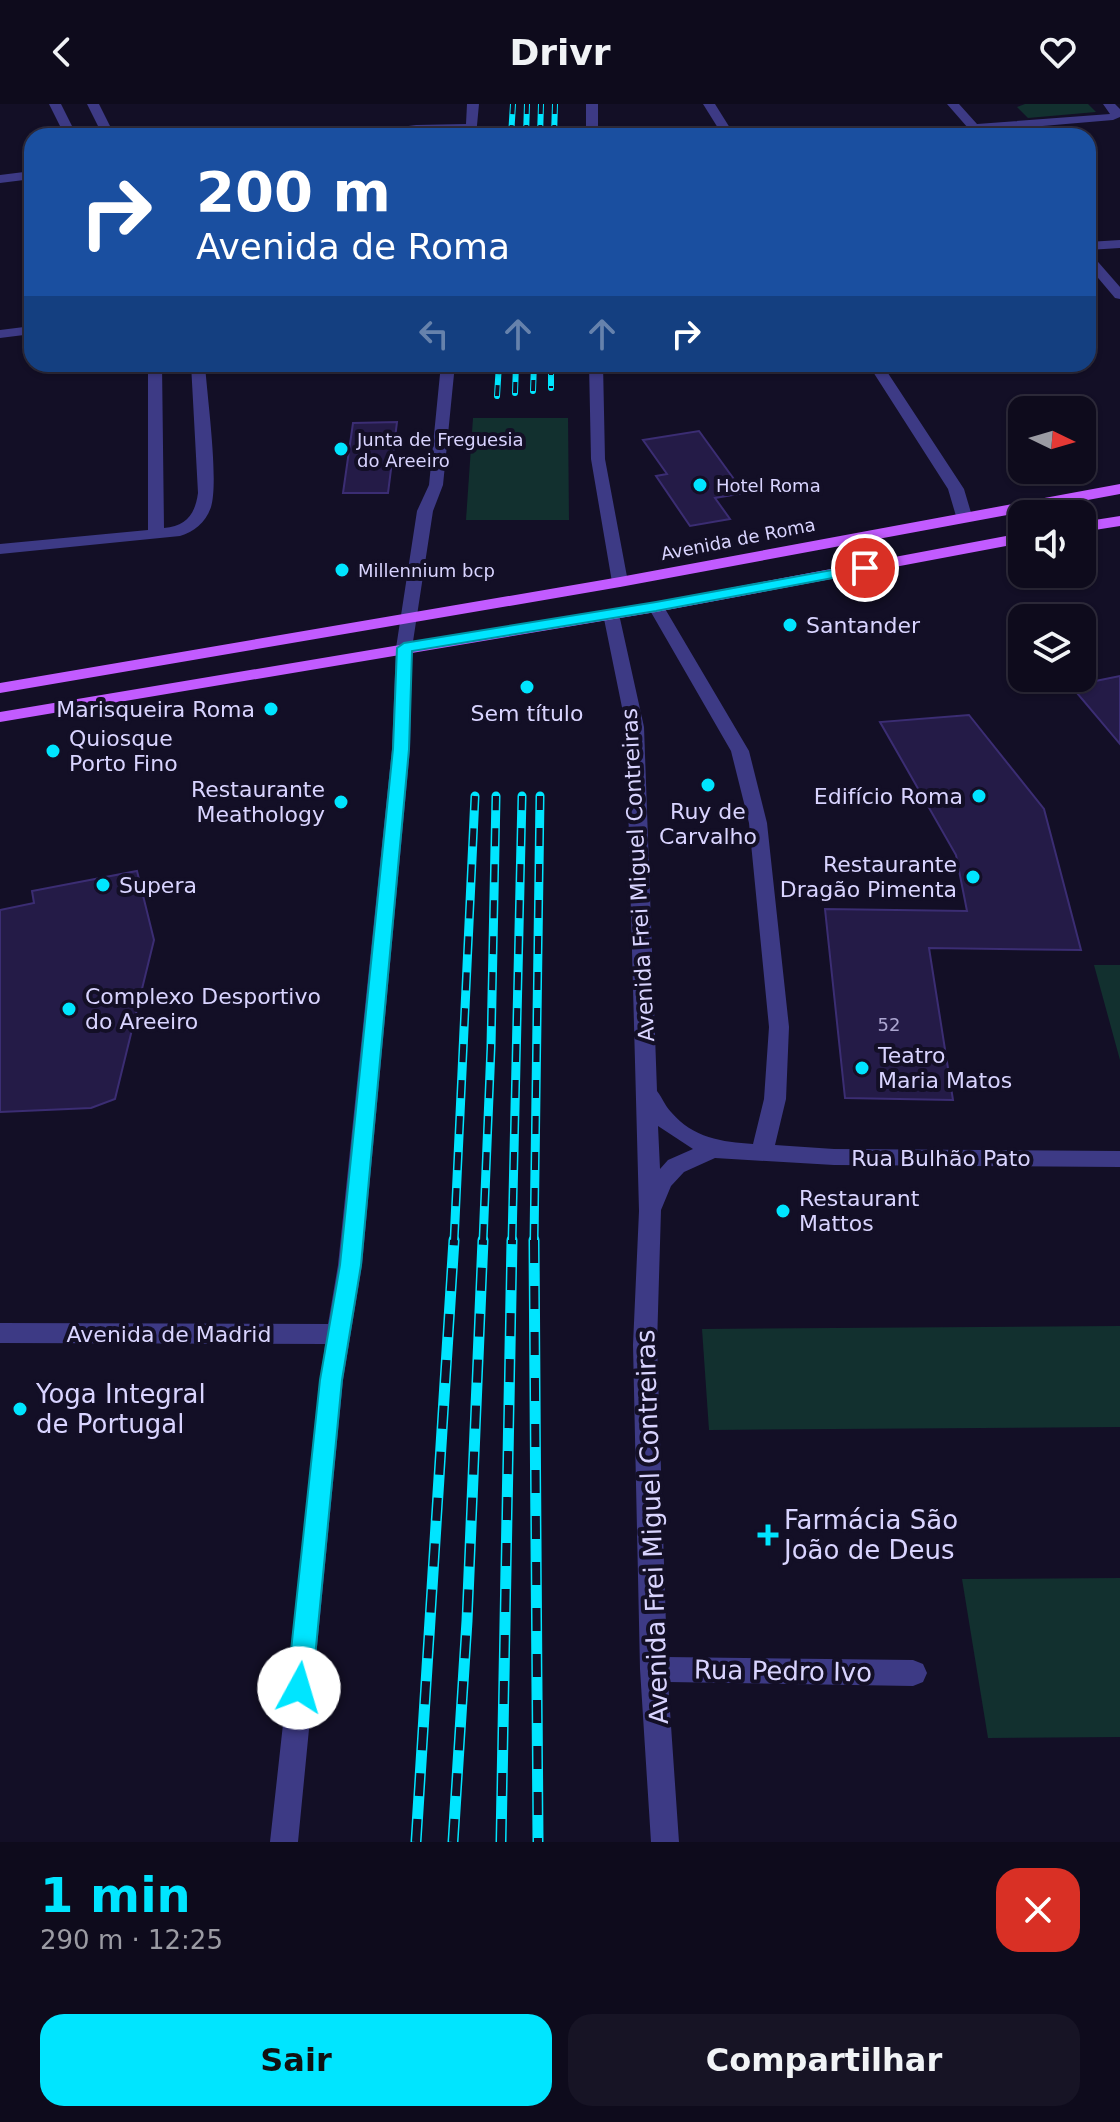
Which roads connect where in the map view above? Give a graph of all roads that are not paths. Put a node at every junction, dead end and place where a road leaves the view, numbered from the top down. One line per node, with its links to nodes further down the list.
1 (55, 104): 8 (street)
2 (93, 104): 9 (street)
3 (473, 104): 10 (street)
4 (592, 104): 11 (street)
5 (709, 104): 12 (street)
6 (953, 104): 13 (street)
7 (1109, 104): 14 (street)
8 (67, 128)
9 (105, 128)
10 (470, 128)
11 (592, 128)
12 (724, 128)
13 (974, 128)
14 (1014, 128)
15 (24, 176): 16 (street)
16 (0, 179)
17 (1120, 244): 18 (street)
18 (1096, 246)
19 (1096, 267): 20 (street)
20 (1120, 295)
21 (24, 331): 22 (street)
22 (0, 334)
23 (155, 372): 32 (street)
24 (198, 372): 32 (street)
25 (447, 372): 38 (street)
26 (596, 372): 35 (street)
27 (880, 372): 29 (street)
28 (1120, 489): 29 (main road, Avenida de Roma)
29 (964, 516): 35 (main road, Avenida de Roma)
30 (1120, 521): 31 (main road)
31 (1096, 525)
32 (156, 534): 34 (street)
33 (1008, 541): 36 (main road)
34 (0, 549)
35 (620, 582): 36 (main road); 37 (main road); 38 (main road, Avenida de Roma)
36 (656, 607): 37 (main road); 44 (street)
37 (611, 614): 39 (main road); 42 (street, Avenida Frei Miguel Contreiras)
38 (410, 617): 39 (street); 40 (main road, Avenida de Roma)
39 (404, 648): 41 (main road); 48 (street)
40 (0, 688)
41 (0, 717)
42 (648, 1090): 43 (street, Avenida Frei Miguel Contreiras); 46 (street, Avenida Frei Miguel Contreiras)
43 (713, 1150): 44 (street, Avenida Frei Miguel Contreiras); 46 (street, Avenida Frei Miguel Contreiras)
44 (762, 1154): 45 (street, Rua Bulhão Pato)
45 (1120, 1159)
46 (650, 1211): 49 (street, Avenida Frei Miguel Contreiras)
47 (0, 1333): 48 (street, Avenida de Madrid)
48 (339, 1334): 51 (street)
49 (654, 1669): 50 (street, Rua Pedro Ivo); 52 (street, Avenida Frei Miguel Contreiras)
50 (913, 1673)
51 (284, 1842)
52 (665, 1842)

